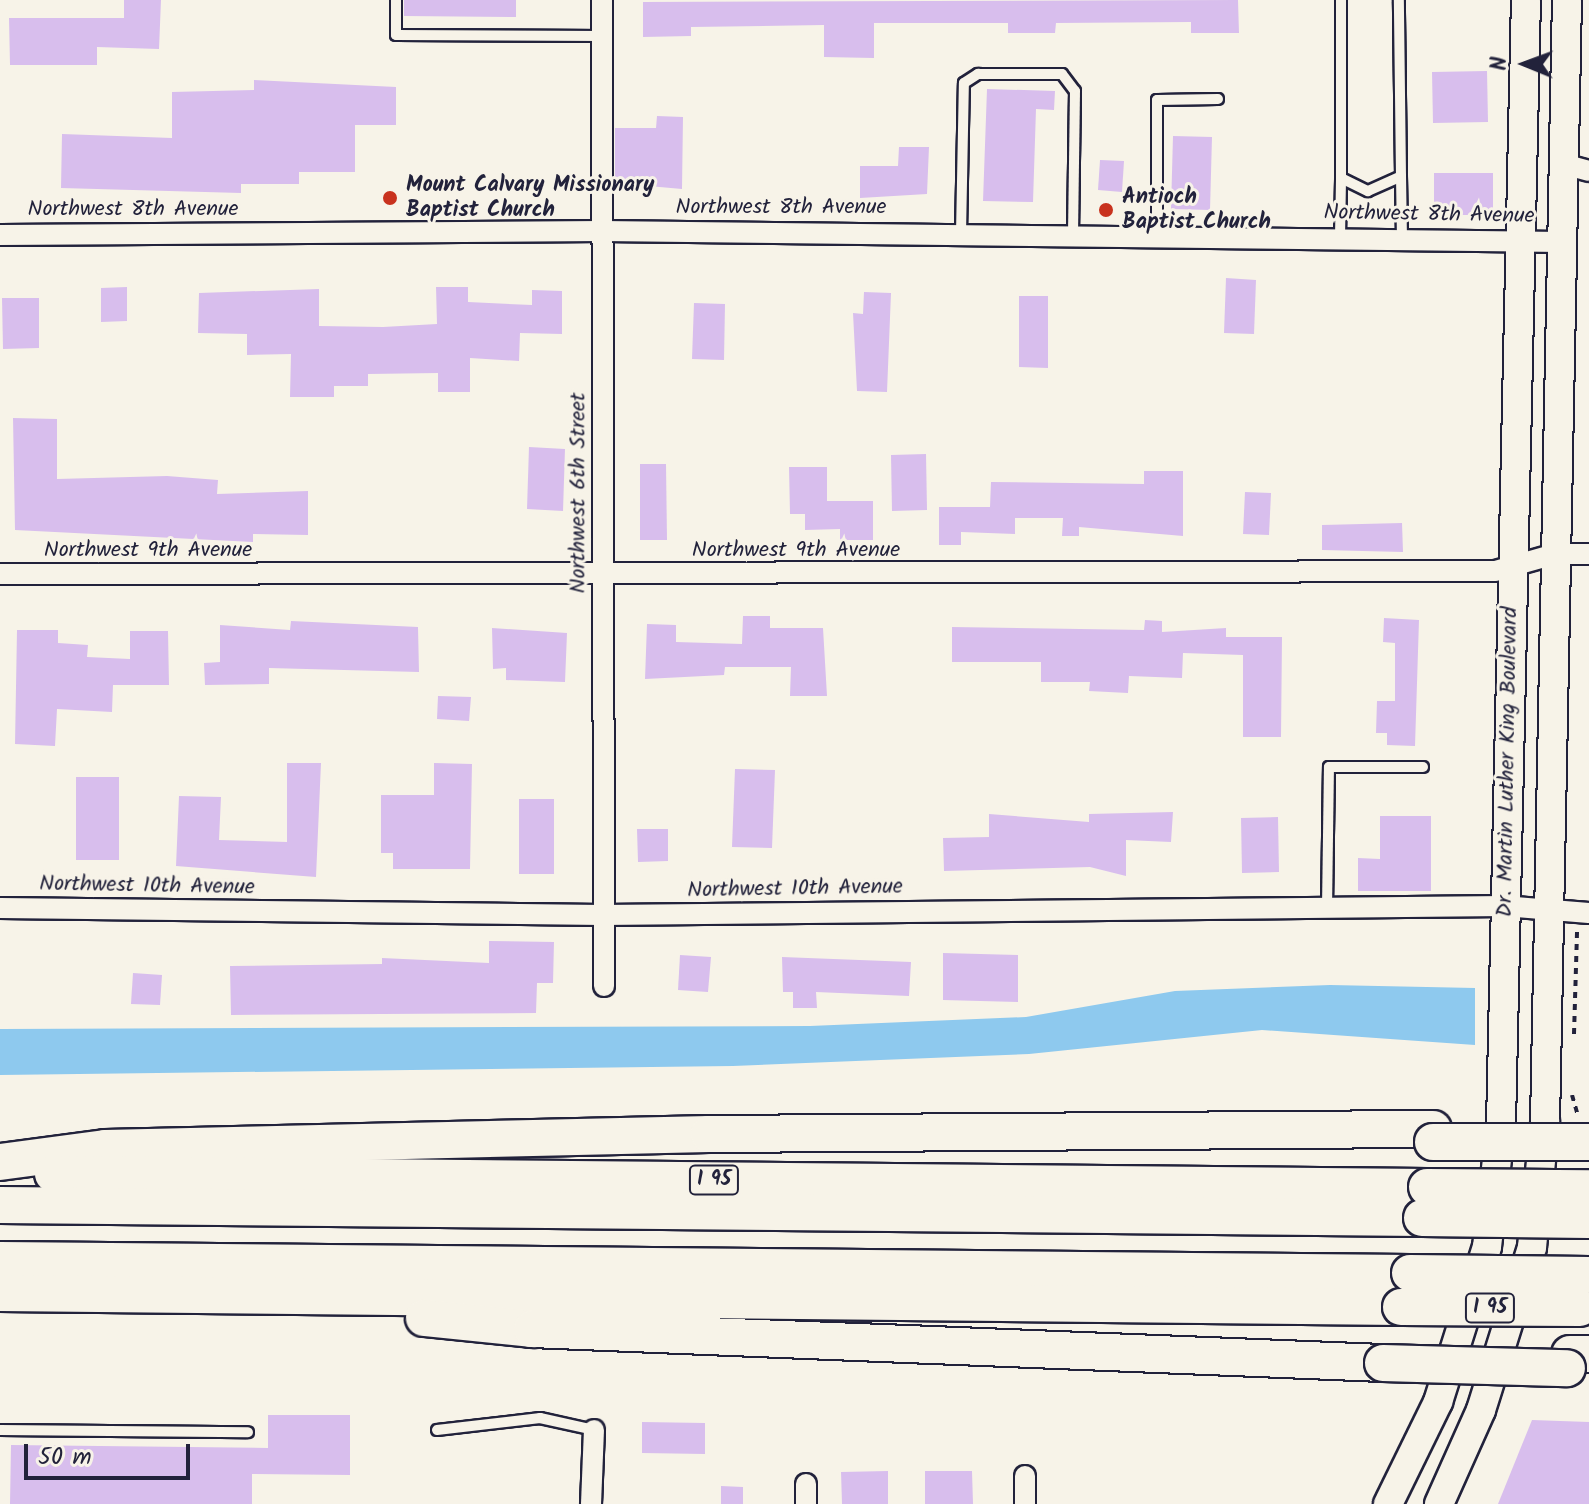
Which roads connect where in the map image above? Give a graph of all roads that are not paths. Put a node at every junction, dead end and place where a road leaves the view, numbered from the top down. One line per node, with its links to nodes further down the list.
1 (396, 0): 7 (lane)
2 (602, 0): 7 (street, Northwest 6th Street)
3 (1341, 0): 11 (lane)
4 (1399, 0): 10 (lane)
5 (1526, 0): 19 (main road, Dr. Martin Luther King Boulevard)
6 (1567, 0): 9 (main road, Dr. Martin Luther King Boulevard)
7 (602, 36): 12 (street, Northwest 6th Street)
8 (1218, 99): 16 (lane)
9 (1576, 167): 20 (main road, Dr. Martin Luther King Boulevard)
10 (1401, 176): 11 (lane); 18 (lane)
11 (1341, 178): 17 (lane)
12 (602, 231): 13 (street, Northwest 8th Avenue); 14 (street, Northwest 8th Avenue); 25 (street, Northwest 6th Street)
13 (961, 234): 15 (street, Northwest 8th Avenue); 15 (lane)
14 (0, 235)
15 (1073, 235): 16 (street, Northwest 8th Avenue)
16 (1157, 236): 17 (street, Northwest 8th Avenue)
17 (1340, 237): 18 (street, Northwest 8th Avenue)
18 (1402, 238): 19 (street, Northwest 8th Avenue)
19 (1520, 239): 20 (street, Northwest 8th Avenue); 23 (main road, Dr. Martin Luther King Boulevard)
20 (1562, 242): 21 (main road, Dr. Martin Luther King Boulevard)
21 (1555, 554): 22 (street, Northwest 9th Avenue); 23 (street, Northwest 9th Avenue); 30 (main road, Dr. Martin Luther King Boulevard)
22 (1589, 554)
23 (1513, 569): 25 (street, Northwest 9th Avenue); 27 (main road, Dr. Martin Luther King Boulevard)
24 (0, 574): 25 (street, Northwest 9th Avenue)
25 (605, 576): 32 (street, Northwest 6th Street)
26 (1423, 767): 29 (lane)
27 (1505, 906): 29 (street, Northwest 10th Avenue); 30 (street, Northwest 10th Avenue); 56 (main road, Dr. Martin Luther King Boulevard)
28 (0, 908): 32 (street, Northwest 10th Avenue)
29 (1327, 908): 32 (street, Northwest 10th Avenue)
30 (1548, 913): 31 (street, Northwest 10th Avenue); 57 (main road, Dr. Martin Luther King Boulevard)
31 (1589, 913)
32 (602, 915): 33 (street, Northwest 6th Street)
33 (604, 986)
34 (1589, 1125): 35 (highway)
35 (1433, 1135): 36 (highway, bridge); 37 (highway)
36 (1589, 1142)
37 (0, 1162)
38 (0, 1174): 40 (highway, I 95)
39 (1589, 1188): 40 (highway, I 95, bridge)
40 (1424, 1203): 41 (highway); 42 (highway, bridge)
41 (0, 1205)
42 (1589, 1220)
43 (0, 1260): 44 (highway)
44 (1406, 1290): 46 (highway, I 95); 47 (highway, I 95, bridge)
45 (0, 1293): 46 (highway, I 95)
46 (199, 1295): 48 (highway, bridge)
47 (1586, 1297)
48 (1579, 1361)
49 (0, 1430): 52 (lane)
50 (437, 1430): 51 (lane)
51 (594, 1430): 54 (street)
52 (248, 1432)
53 (1025, 1476): 55 (street)
54 (591, 1504)
55 (1025, 1504)
56 (1388, 1504)
57 (1439, 1504)

